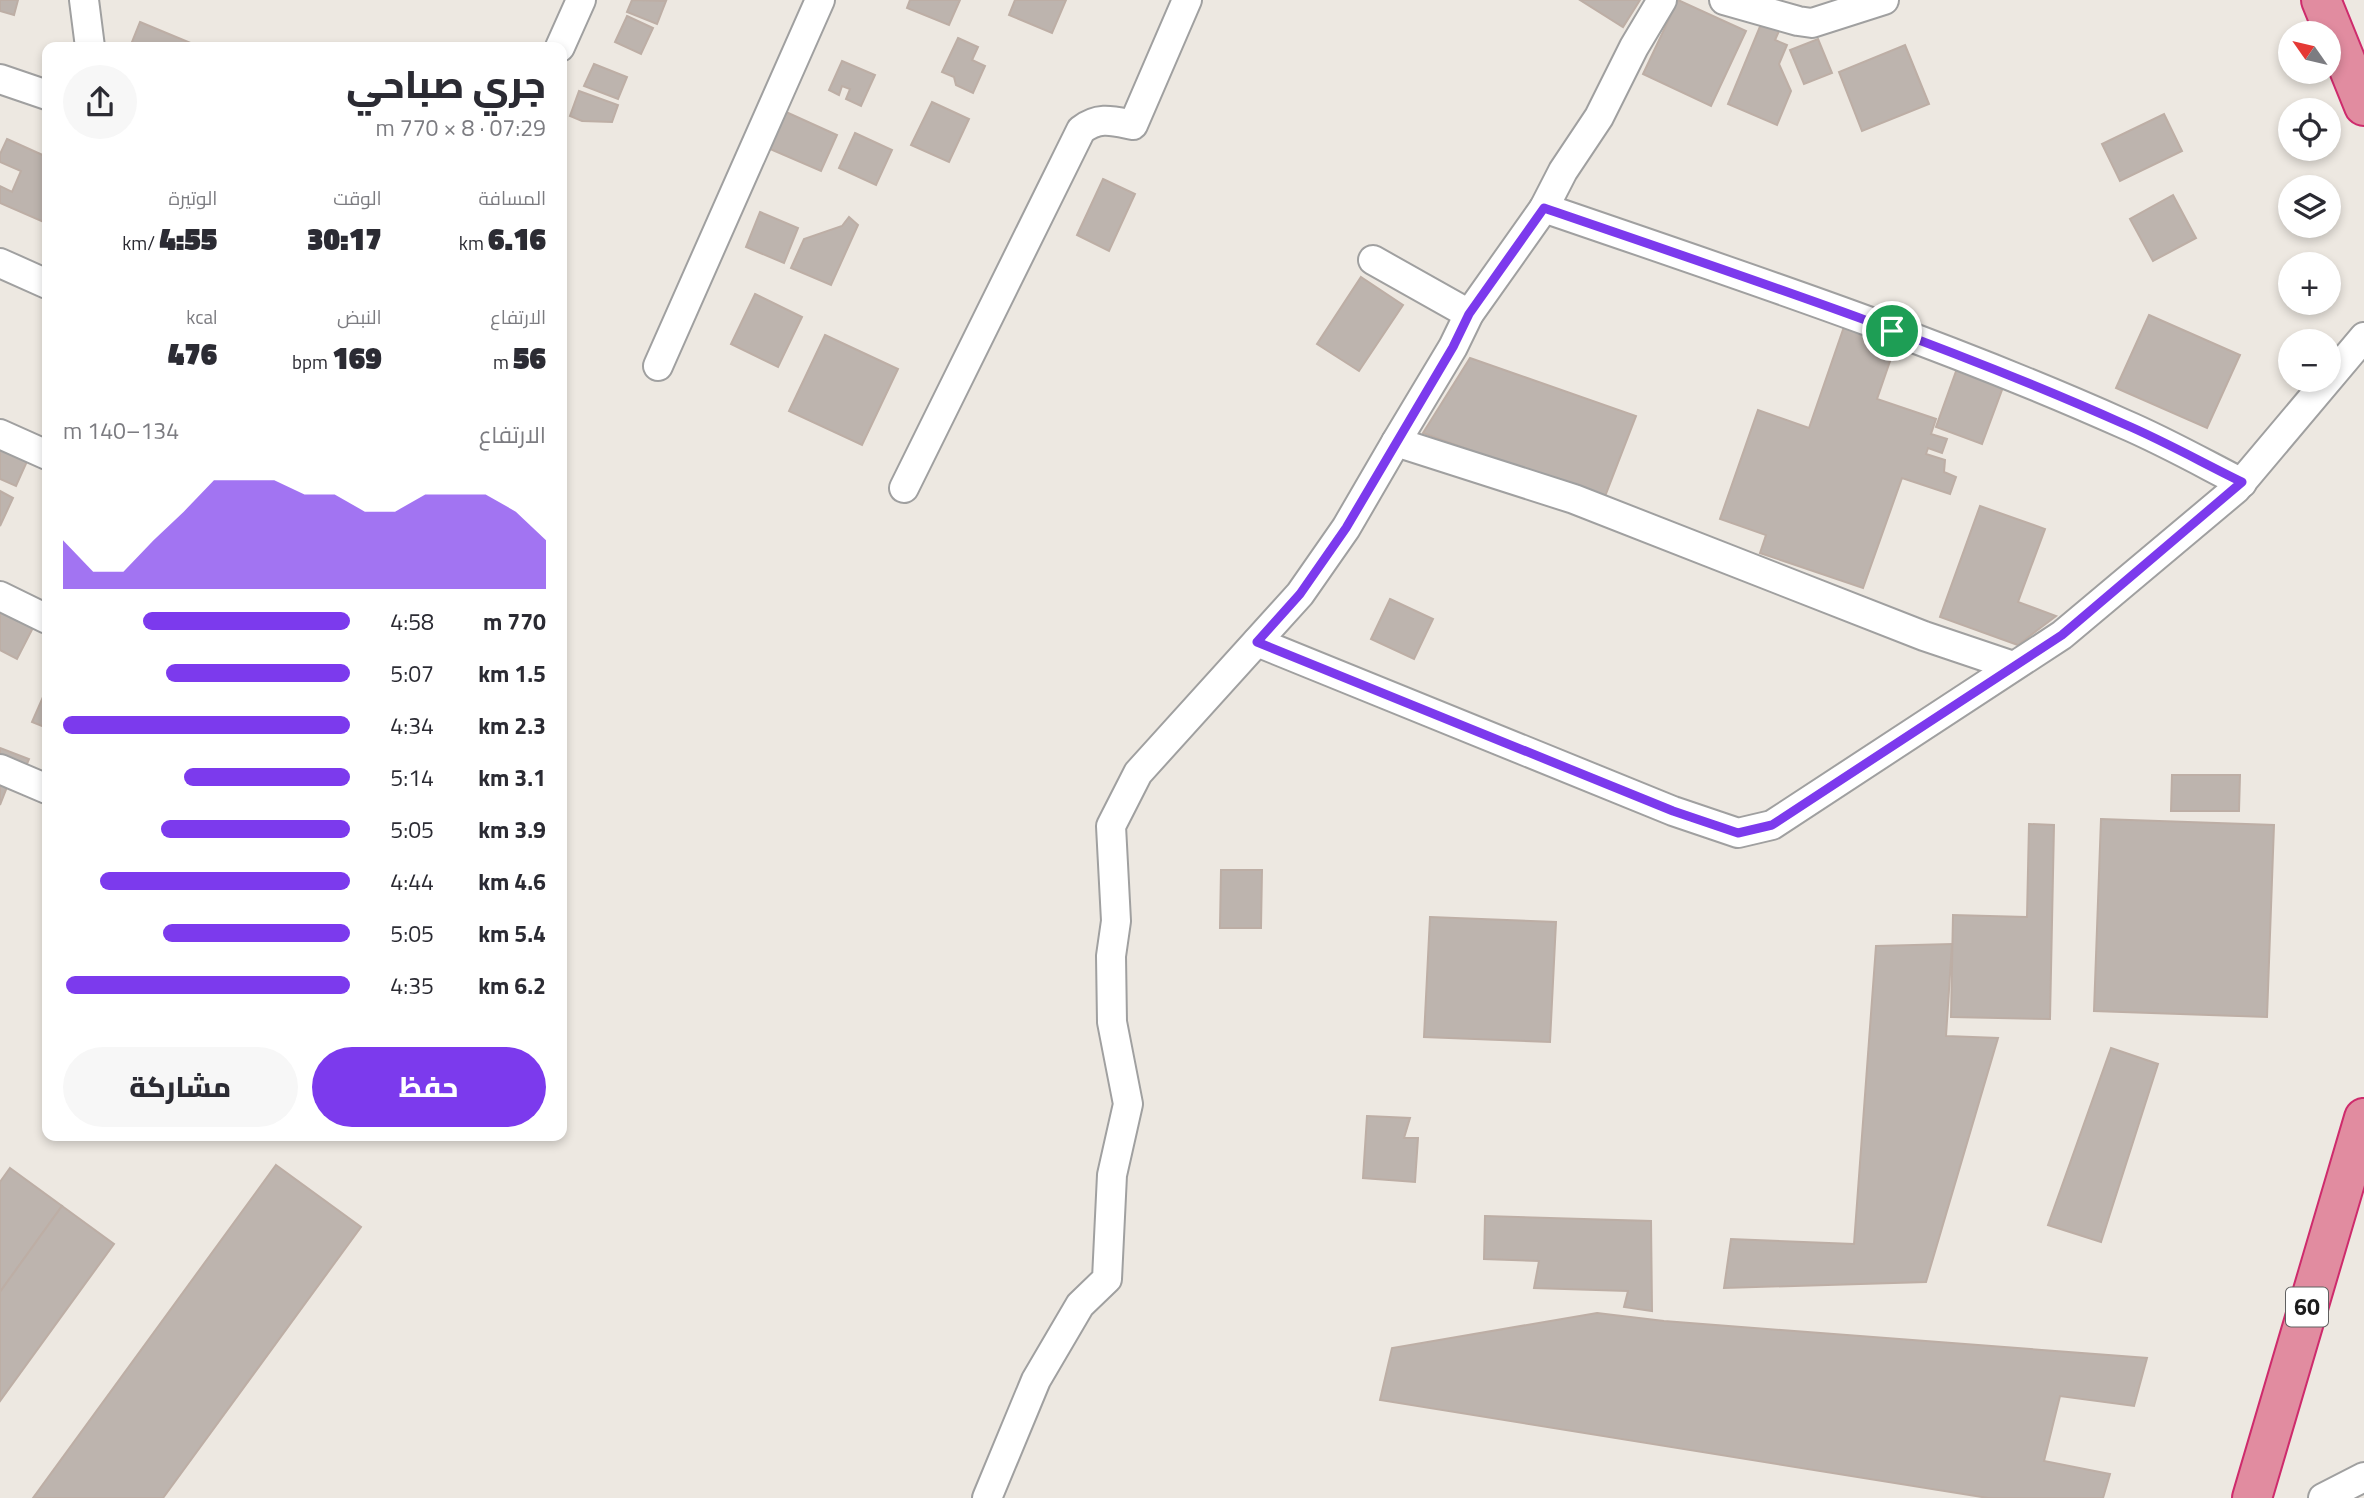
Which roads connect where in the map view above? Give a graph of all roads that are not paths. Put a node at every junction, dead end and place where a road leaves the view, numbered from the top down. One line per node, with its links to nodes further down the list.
1 (84, 0): 9 (street)
2 (581, 0): 10 (street)
3 (820, 0): 20 (street)
4 (1187, 0): 25 (street)
5 (1662, 0): 14 (street)
6 (1724, 0): 7 (street)
7 (1884, 0)
8 (2321, 0): 13 (highway)
9 (89, 42)
10 (562, 42)
11 (0, 79): 12 (street)
12 (42, 93)
13 (2364, 106)
14 (1544, 208): 18 (street); 24 (street)
15 (1373, 260): 18 (street)
16 (0, 263): 17 (street)
17 (42, 282)
18 (1469, 314): 22 (street)
19 (2364, 337): 24 (street)
20 (658, 366)
21 (0, 434): 23 (street)
22 (1396, 442): 28 (street); 29 (street)
23 (42, 453)
24 (2242, 482): 29 (street)
25 (904, 488)
26 (0, 596): 27 (street)
27 (42, 617)
28 (1257, 642): 29 (street); 34 (street)
29 (2014, 666)
30 (0, 769): 31 (street)
31 (42, 787)
32 (2364, 1118): 35 (highway, 60)
33 (2364, 1477): 36 (street)
34 (987, 1498)
35 (2252, 1498)
36 (2323, 1498)

